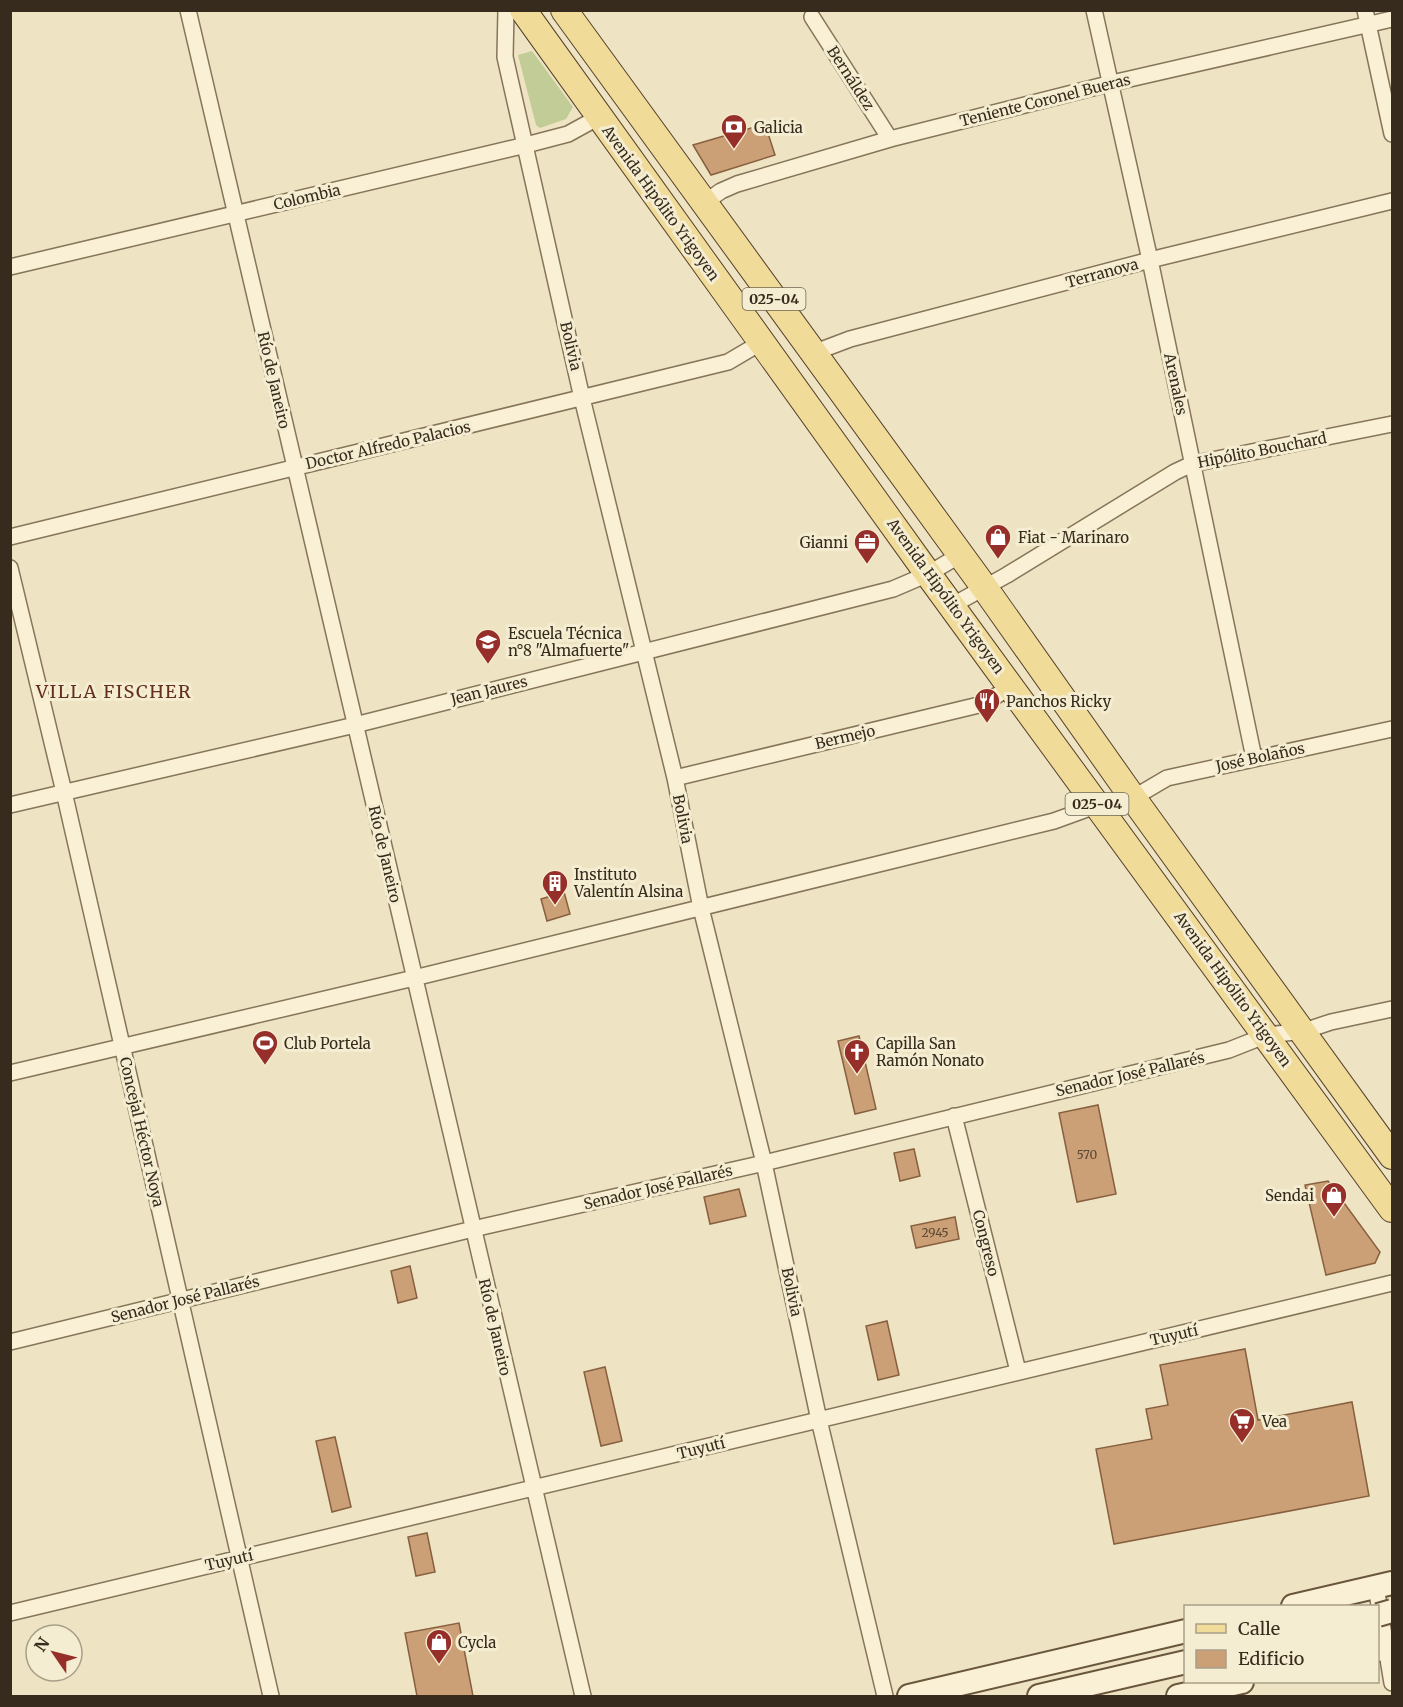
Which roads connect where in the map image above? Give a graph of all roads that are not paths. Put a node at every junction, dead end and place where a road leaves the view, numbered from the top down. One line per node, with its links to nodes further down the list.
1 (188, 10): 16 (street, Río de Janeiro)
2 (506, 10): 13 (street, Bolivia)
3 (523, 10): 10 (main road, Avenida Hipólito Yrigoyen / 025-04)
4 (564, 10): 15 (main road, 025-04)
5 (1094, 10): 9 (street, Arenales)
6 (812, 17): 12 (street, Bernáldez)
7 (1366, 18): 8 (street, Teniente Coronel Bueras); 9 (street, Teniente Coronel Bueras); 11 (street)
8 (1392, 19)
9 (1112, 83): 12 (street, Teniente Coronel Bueras); 17 (street, Arenales)
10 (599, 117): 13 (street, Colombia); 19 (main road, Avenida Hipólito Yrigoyen / 025-04)
11 (1392, 134)
12 (890, 139): 15 (street, Teniente Coronel Bueras)
13 (526, 145): 16 (street, Colombia); 21 (street, Bolivia)
14 (1392, 201): 17 (street, Terranova)
15 (704, 203): 20 (main road, 025-04)
16 (235, 214): 18 (street, Colombia); 24 (street, Río de Janeiro)
17 (1150, 261): 20 (street, Terranova); 23 (street, Arenales)
18 (10, 267)
19 (762, 342): 21 (street, Doctor Alfredo Palacios); 28 (main road, Avenida Hipólito Yrigoyen / 025-04)
20 (813, 353): 26 (main road, 025-04)
21 (582, 398): 24 (street, Doctor Alfredo Palacios); 31 (street, Bolivia)
22 (1392, 424): 23 (street, Hipólito Bouchard)
23 (1192, 464): 29 (street, Hipólito Bouchard); 35 (street, Arenales)
24 (294, 467): 25 (street, Doctor Alfredo Palacios); 33 (street, Río de Janeiro)
25 (10, 537)
26 (960, 555): 28 (street, Jean Jaures); 29 (main road, 025-04)
27 (10, 568): 37 (street, Concejal Héctor Noya)
28 (928, 574): 30 (main road, Avenida Hipólito Yrigoyen / 025-04); 31 (street, Jean Jaures)
29 (984, 587): 30 (street); 38 (main road, 025-04)
30 (953, 605): 32 (main road, Avenida Hipólito Yrigoyen / 025-04)
31 (643, 651): 33 (street, Jean Jaures); 36 (street, Bolivia)
32 (1012, 687): 36 (street, Bermejo); 40 (main road, Avenida Hipólito Yrigoyen / 025-04)
33 (355, 725): 37 (street, Jean Jaures); 42 (street, Río de Janeiro)
34 (1392, 729): 35 (street, José Bolaños)
35 (1254, 758): 38 (street, José Bolaños)
36 (675, 778): 41 (street, Bolivia)
37 (64, 792): 39 (street, Jean Jaures); 46 (street, Concejal Héctor Noya)
38 (1133, 798): 44 (main road, 025-04)
39 (10, 805)
40 (1098, 805): 41 (street); 45 (main road, Avenida Hipólito Yrigoyen / 025-04)
41 (701, 908): 42 (street); 50 (street, Bolivia)
42 (414, 978): 46 (street); 52 (street, Río de Janeiro)
43 (1392, 1009): 44 (street, Senador José Pallarés)
44 (1304, 1031): 45 (street, Senador José Pallarés); 49 (main road, 025-04)
45 (1267, 1035): 48 (street, Senador José Pallarés); 51 (main road, Avenida Hipólito Yrigoyen / 025-04)
46 (123, 1046): 47 (street); 54 (street, Concejal Héctor Noya)
47 (10, 1073)
48 (954, 1116): 50 (street, Senador José Pallarés); 56 (street, Congreso)
49 (1392, 1155)
50 (764, 1163): 52 (street, Senador José Pallarés); 57 (street, Bolivia)
51 (1392, 1209)
52 (472, 1229): 54 (street, Senador José Pallarés); 58 (street, Río de Janeiro)
53 (1392, 1283): 56 (street, Tuyutí)
54 (180, 1300): 55 (street, Senador José Pallarés); 59 (street, Concejal Héctor Noya)
55 (10, 1342)
56 (1018, 1371): 57 (street, Tuyutí)
57 (819, 1419): 58 (street, Tuyutí); 71 (street, Bolivia)
58 (533, 1488): 59 (street, Tuyutí); 70 (street, Río de Janeiro)
59 (238, 1558): 62 (street, Tuyutí); 69 (street, Concejal Héctor Noya)
60 (1384, 1585): 61 (main road); 64 (street)
61 (1297, 1605)
62 (10, 1613)
63 (1184, 1631): 72 (main road)
64 (1385, 1648): 67 (street)
65 (1184, 1662): 68 (main road)
66 (1237, 1683): 73 (main road)
67 (1392, 1683)
68 (1044, 1695)
69 (271, 1696)
70 (583, 1696)
71 (885, 1696)
72 (909, 1696)
73 (1178, 1696)

